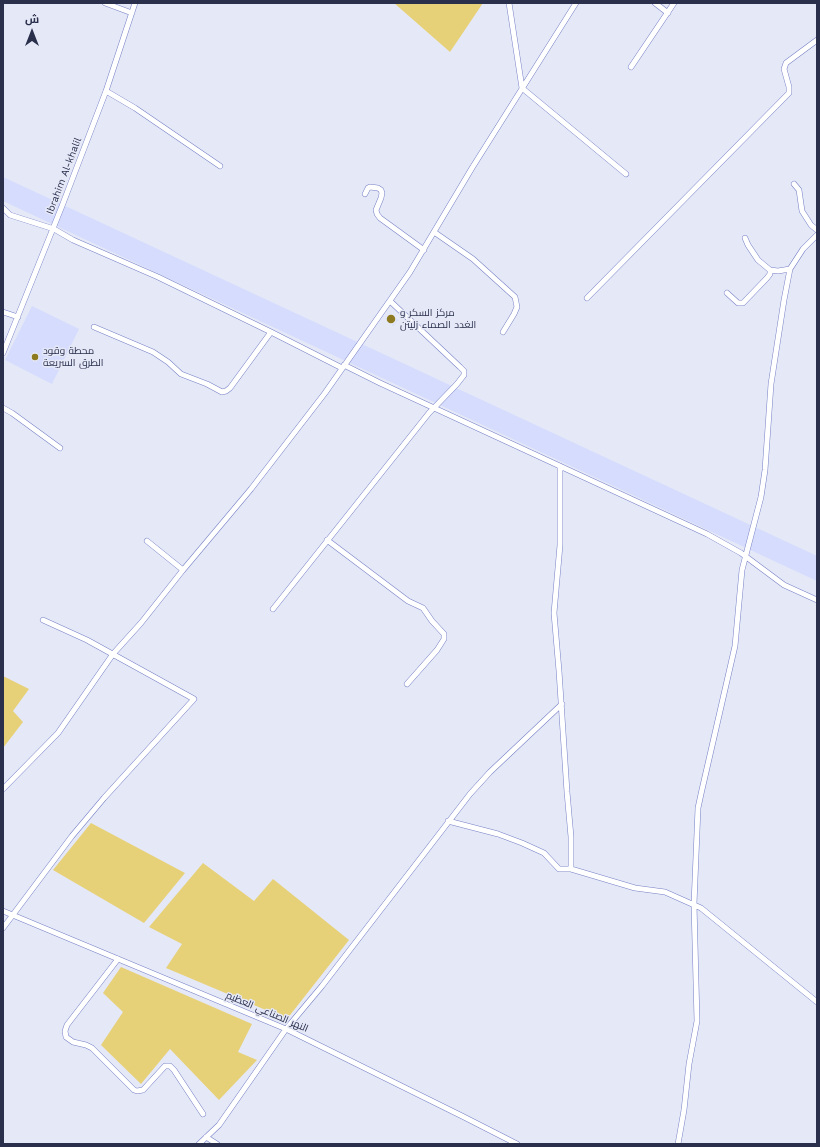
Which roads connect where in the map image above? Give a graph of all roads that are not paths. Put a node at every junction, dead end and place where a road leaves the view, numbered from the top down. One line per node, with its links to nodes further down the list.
1 (105, 3): 7 (street)
2 (135, 3): 7 (street, Ibrahim Al-khalil)
3 (509, 3): 11 (street)
4 (576, 3): 11 (street)
5 (655, 3): 8 (street)
6 (674, 3): 8 (street)
7 (132, 13): 12 (street, Ibrahim Al-khalil)
8 (668, 13): 10 (street)
9 (817, 40): 27 (street)
10 (631, 67)
11 (522, 88): 14 (street); 20 (street)
12 (106, 91): 13 (street); 18 (street, Ibrahim Al-khalil)
13 (220, 166)
14 (626, 174)
15 (794, 184): 19 (street)
16 (365, 194): 23 (street)
17 (3, 208): 18 (street)
18 (54, 229): 30 (street, Ibrahim Al-khalil); 32 (street)
19 (817, 230)
20 (434, 232): 23 (street); 33 (street)
21 (817, 235): 24 (street)
22 (745, 238): 25 (street)
23 (424, 250): 28 (street)
24 (790, 269): 25 (street); 42 (street)
25 (770, 270): 26 (street)
26 (727, 293)
27 (587, 298)
28 (390, 301): 35 (street); 37 (street)
29 (3, 312): 30 (street)
30 (18, 317): 34 (street, Ibrahim Al-khalil)
31 (94, 327): 32 (street)
32 (271, 332): 35 (street)
33 (503, 332)
34 (3, 352)
35 (343, 367): 37 (street); 43 (street)
36 (3, 408): 38 (street)
37 (434, 408): 39 (street); 40 (street)
38 (60, 448)
39 (560, 466): 42 (street); 49 (street)
40 (328, 540): 45 (street); 48 (street)
41 (147, 541): 43 (street)
42 (745, 556): 44 (street); 53 (street)
43 (183, 570): 47 (street)
44 (817, 600)
45 (274, 609)
46 (43, 620): 47 (street)
47 (113, 654): 50 (street); 55 (street)
48 (407, 684)
49 (562, 704): 51 (street); 52 (street)
50 (3, 789)
51 (448, 821): 52 (street); 59 (street)
52 (571, 869): 53 (street)
53 (694, 904): 58 (street); 65 (street)
54 (3, 911): 55 (street, النهر الصناعي العظيم)
55 (13, 916): 56 (street); 57 (street, النهر الصناعي العظيم)
56 (3, 928)
57 (118, 959): 59 (street, النهر الصناعي العظيم); 60 (street)
58 (817, 1002)
59 (286, 1029): 61 (street); 64 (street, النهر الصناعي العظيم)
60 (203, 1114)
61 (206, 1137): 62 (street); 63 (street)
62 (198, 1144)
63 (216, 1144)
64 (517, 1144)
65 (678, 1144)

